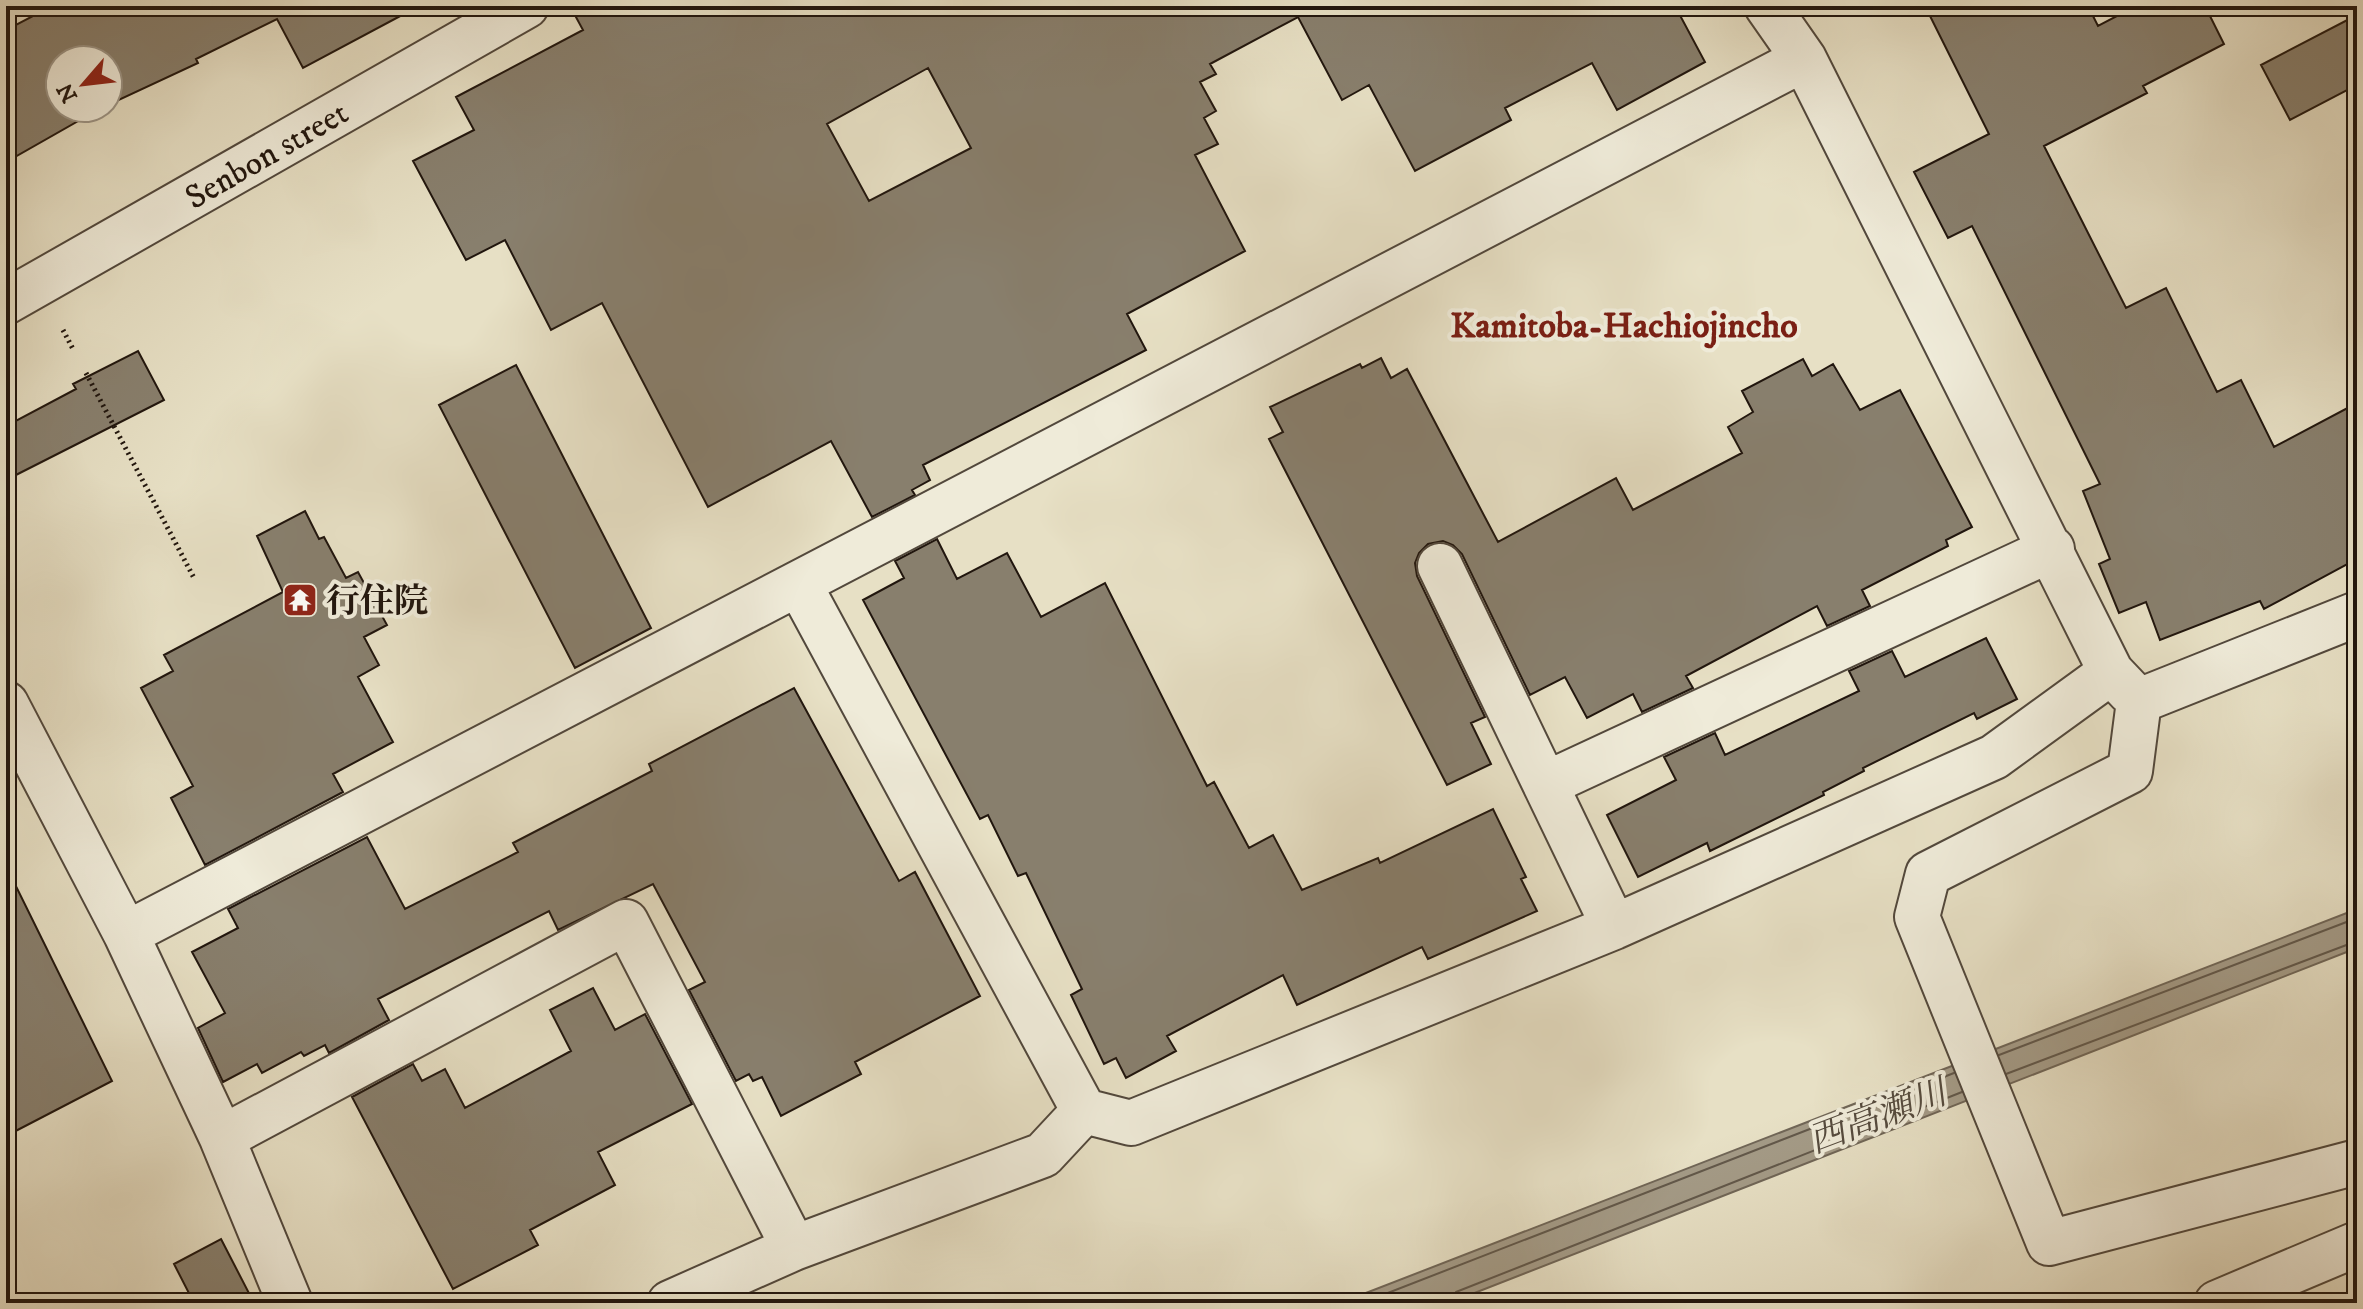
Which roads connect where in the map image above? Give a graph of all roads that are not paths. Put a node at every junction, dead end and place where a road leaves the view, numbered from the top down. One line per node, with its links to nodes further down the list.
1 (526, 6): 4 (street, Senbon street)
2 (1767, 6): 3 (street)
3 (1804, 59): 5 (street); 7 (street)
4 (6, 302)
5 (2052, 549): 9 (street); 11 (street)
6 (1440, 566): 11 (street)
7 (800, 586): 13 (street); 14 (street)
8 (2357, 614): 9 (street)
9 (2125, 687): 12 (street); 16 (street)
10 (6, 704): 13 (street)
11 (1546, 784): 12 (street)
12 (1614, 927): 14 (street)
13 (126, 934): 15 (street)
14 (1084, 1111): 18 (street)
15 (222, 1138): 18 (street); 19 (street)
16 (2357, 1162)
17 (2357, 1244): 21 (street)
18 (794, 1248): 20 (street)
19 (290, 1303)
20 (670, 1303)
21 (2217, 1303)

